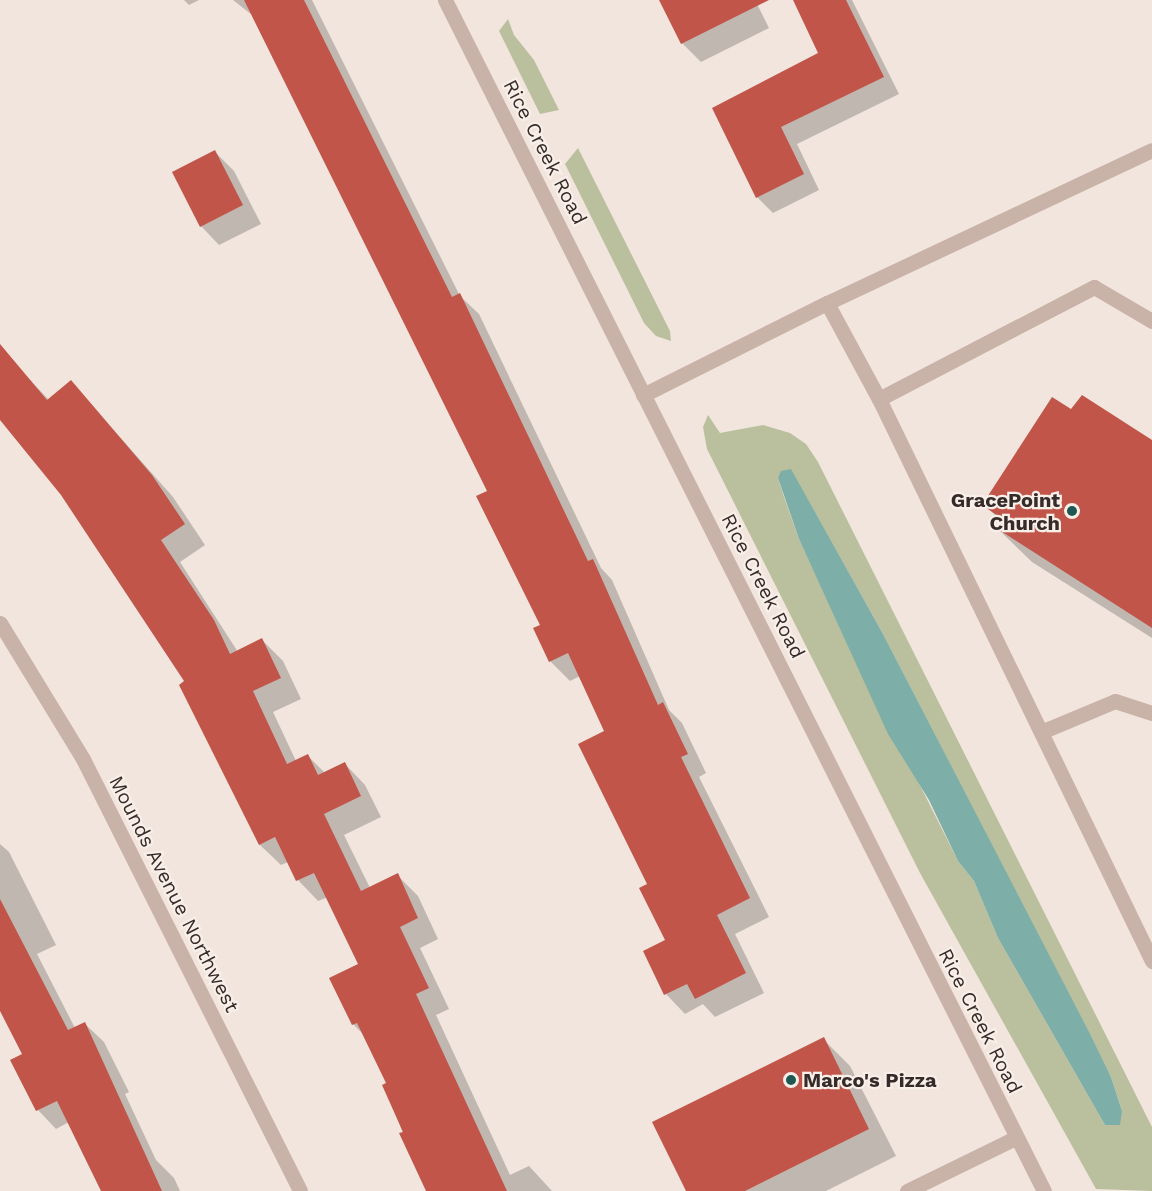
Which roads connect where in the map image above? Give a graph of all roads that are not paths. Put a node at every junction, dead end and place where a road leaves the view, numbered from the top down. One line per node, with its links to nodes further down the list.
1 (445, 0): 5 (street, Rice Creek Road)
2 (1152, 150): 3 (street)
3 (827, 303): 5 (street); 6 (street)
4 (1152, 321): 6 (street)
5 (643, 395): 11 (street, Rice Creek Road)
6 (879, 399): 9 (street)
7 (0, 623): 12 (street, Mounds Avenue Northwest)
8 (1152, 712): 9 (street)
9 (1041, 732): 10 (street)
10 (1152, 961)
11 (1015, 1138): 13 (street); 14 (street, Rice Creek Road)
12 (300, 1191)
13 (907, 1191)
14 (1044, 1191)

